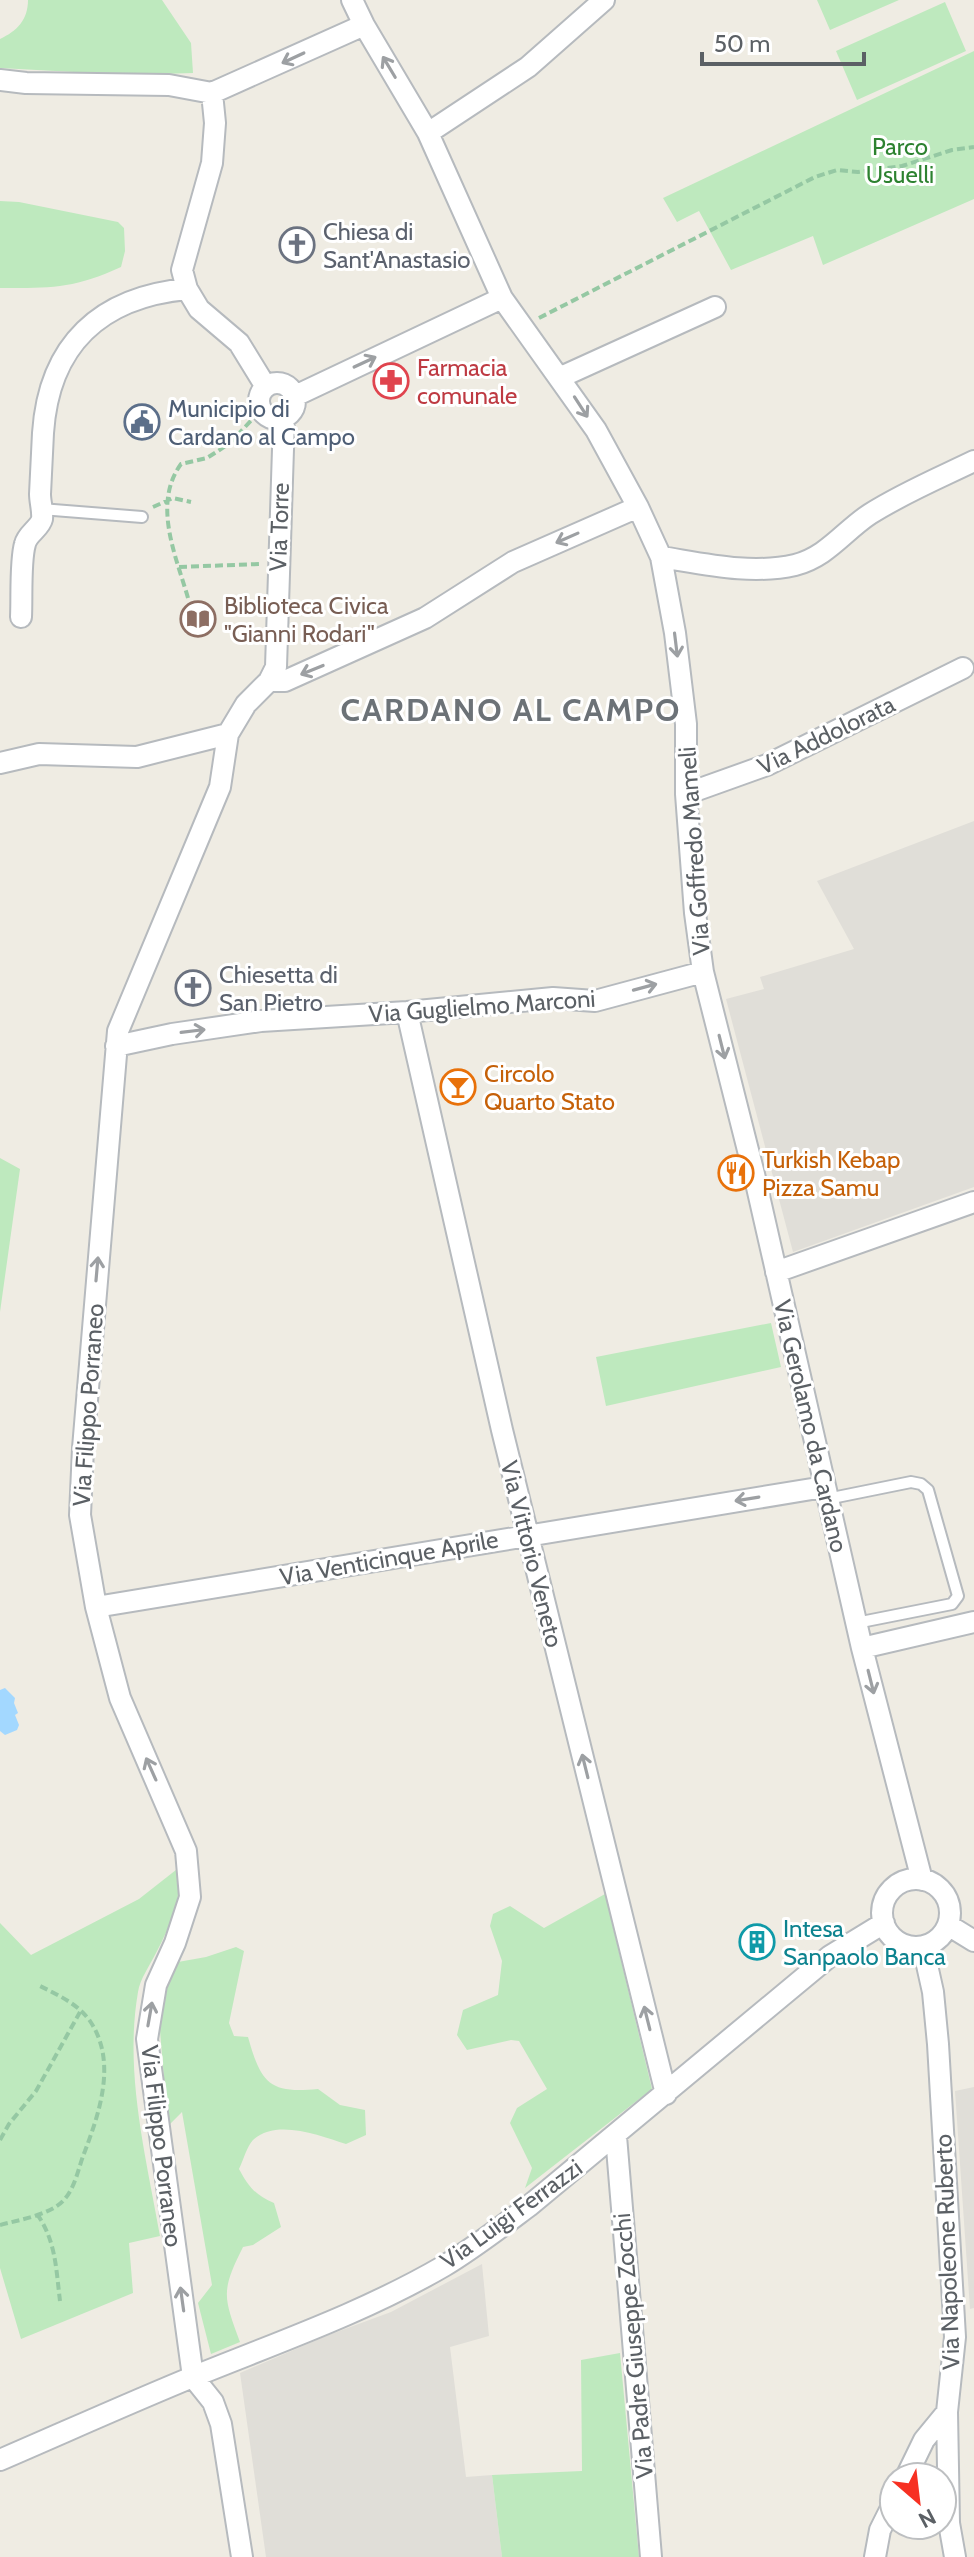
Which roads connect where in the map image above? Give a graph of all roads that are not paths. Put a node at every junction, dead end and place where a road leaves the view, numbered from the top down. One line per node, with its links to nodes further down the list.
1 (352, 0): 3 (street, Via Goffredo Mameli)
2 (604, 0): 6 (street)
3 (364, 25): 5 (street, one-way to 5); 6 (street, Via Goffredo Mameli, one-way to 3)
4 (0, 80): 5 (street)
5 (212, 93): 7 (street)
6 (428, 133): 8 (street, Via Goffredo Mameli)
7 (187, 289): 11 (street); 16 (street)
8 (502, 298): 10 (street, Via Goffredo Mameli); 12 (street, one-way to 8)
9 (715, 307): 10 (street)
10 (561, 377): 15 (street, Via Goffredo Mameli, one-way to 15)
11 (266, 387): 12 (street); 13 (street)
12 (295, 396): 13 (street)
13 (284, 418): 21 (street, Via Torre)
14 (974, 461): 18 (street)
15 (638, 507): 18 (street, Via Goffredo Mameli); 21 (street, one-way to 21)
16 (41, 509): 17 (lane); 19 (street)
17 (142, 517)
18 (661, 557): 24 (street, Via Goffredo Mameli, one-way to 24)
19 (21, 617)
20 (963, 668): 24 (street, Via Addolorata)
21 (269, 681): 22 (street, Via Filippo Porraneo)
22 (228, 734): 23 (street); 27 (street, Via Filippo Porraneo)
23 (0, 763)
24 (686, 794): 25 (street, Via Goffredo Mameli)
25 (703, 972): 26 (street, Via Guglielmo Marconi, one-way to 25); 29 (street, Via Gerolamo da Cardano, one-way to 29)
26 (407, 1012): 27 (street, Via Guglielmo Marconi, one-way to 26); 31 (street, Via Vittorio Veneto)
27 (116, 1046): 32 (street, Via Filippo Porraneo, one-way to 27)
28 (974, 1202): 29 (street)
29 (776, 1272): 30 (street, Via Gerolamo da Cardano)
30 (825, 1493): 31 (street, Via Venticinque Aprile, one-way to 31); 34 (street, Via Gerolamo da Cardano); 34 (lane)
31 (528, 1534): 32 (street, Via Venticinque Aprile); 41 (street, Via Vittorio Veneto, one-way to 31)
32 (96, 1607): 43 (street, Via Filippo Porraneo, one-way to 32)
33 (974, 1622): 35 (street)
34 (856, 1623): 35 (street, Via Gerolamo da Cardano)
35 (862, 1648): 36 (street, Via Gerolamo da Cardano, one-way to 36)
36 (922, 1880): 37 (street); 38 (street)
37 (884, 1923): 40 (street); 41 (street, Via Luigi Ferrazzi)
38 (948, 1925): 39 (street); 40 (street)
39 (974, 1941)
40 (923, 1947): 44 (street, Via Napoleone Ruberto)
41 (666, 2094): 42 (street, Via Luigi Ferrazzi)
42 (616, 2136): 43 (street, Via Luigi Ferrazzi); 48 (street, Via Padre Giuseppe Zocchi)
43 (193, 2377): 45 (street, Via Luigi Ferrazzi); 47 (street)
44 (947, 2412): 46 (street); 49 (street, Via Napoleone Ruberto)
45 (0, 2460)
46 (914, 2461)
47 (242, 2557)
48 (651, 2557)
49 (955, 2557)

